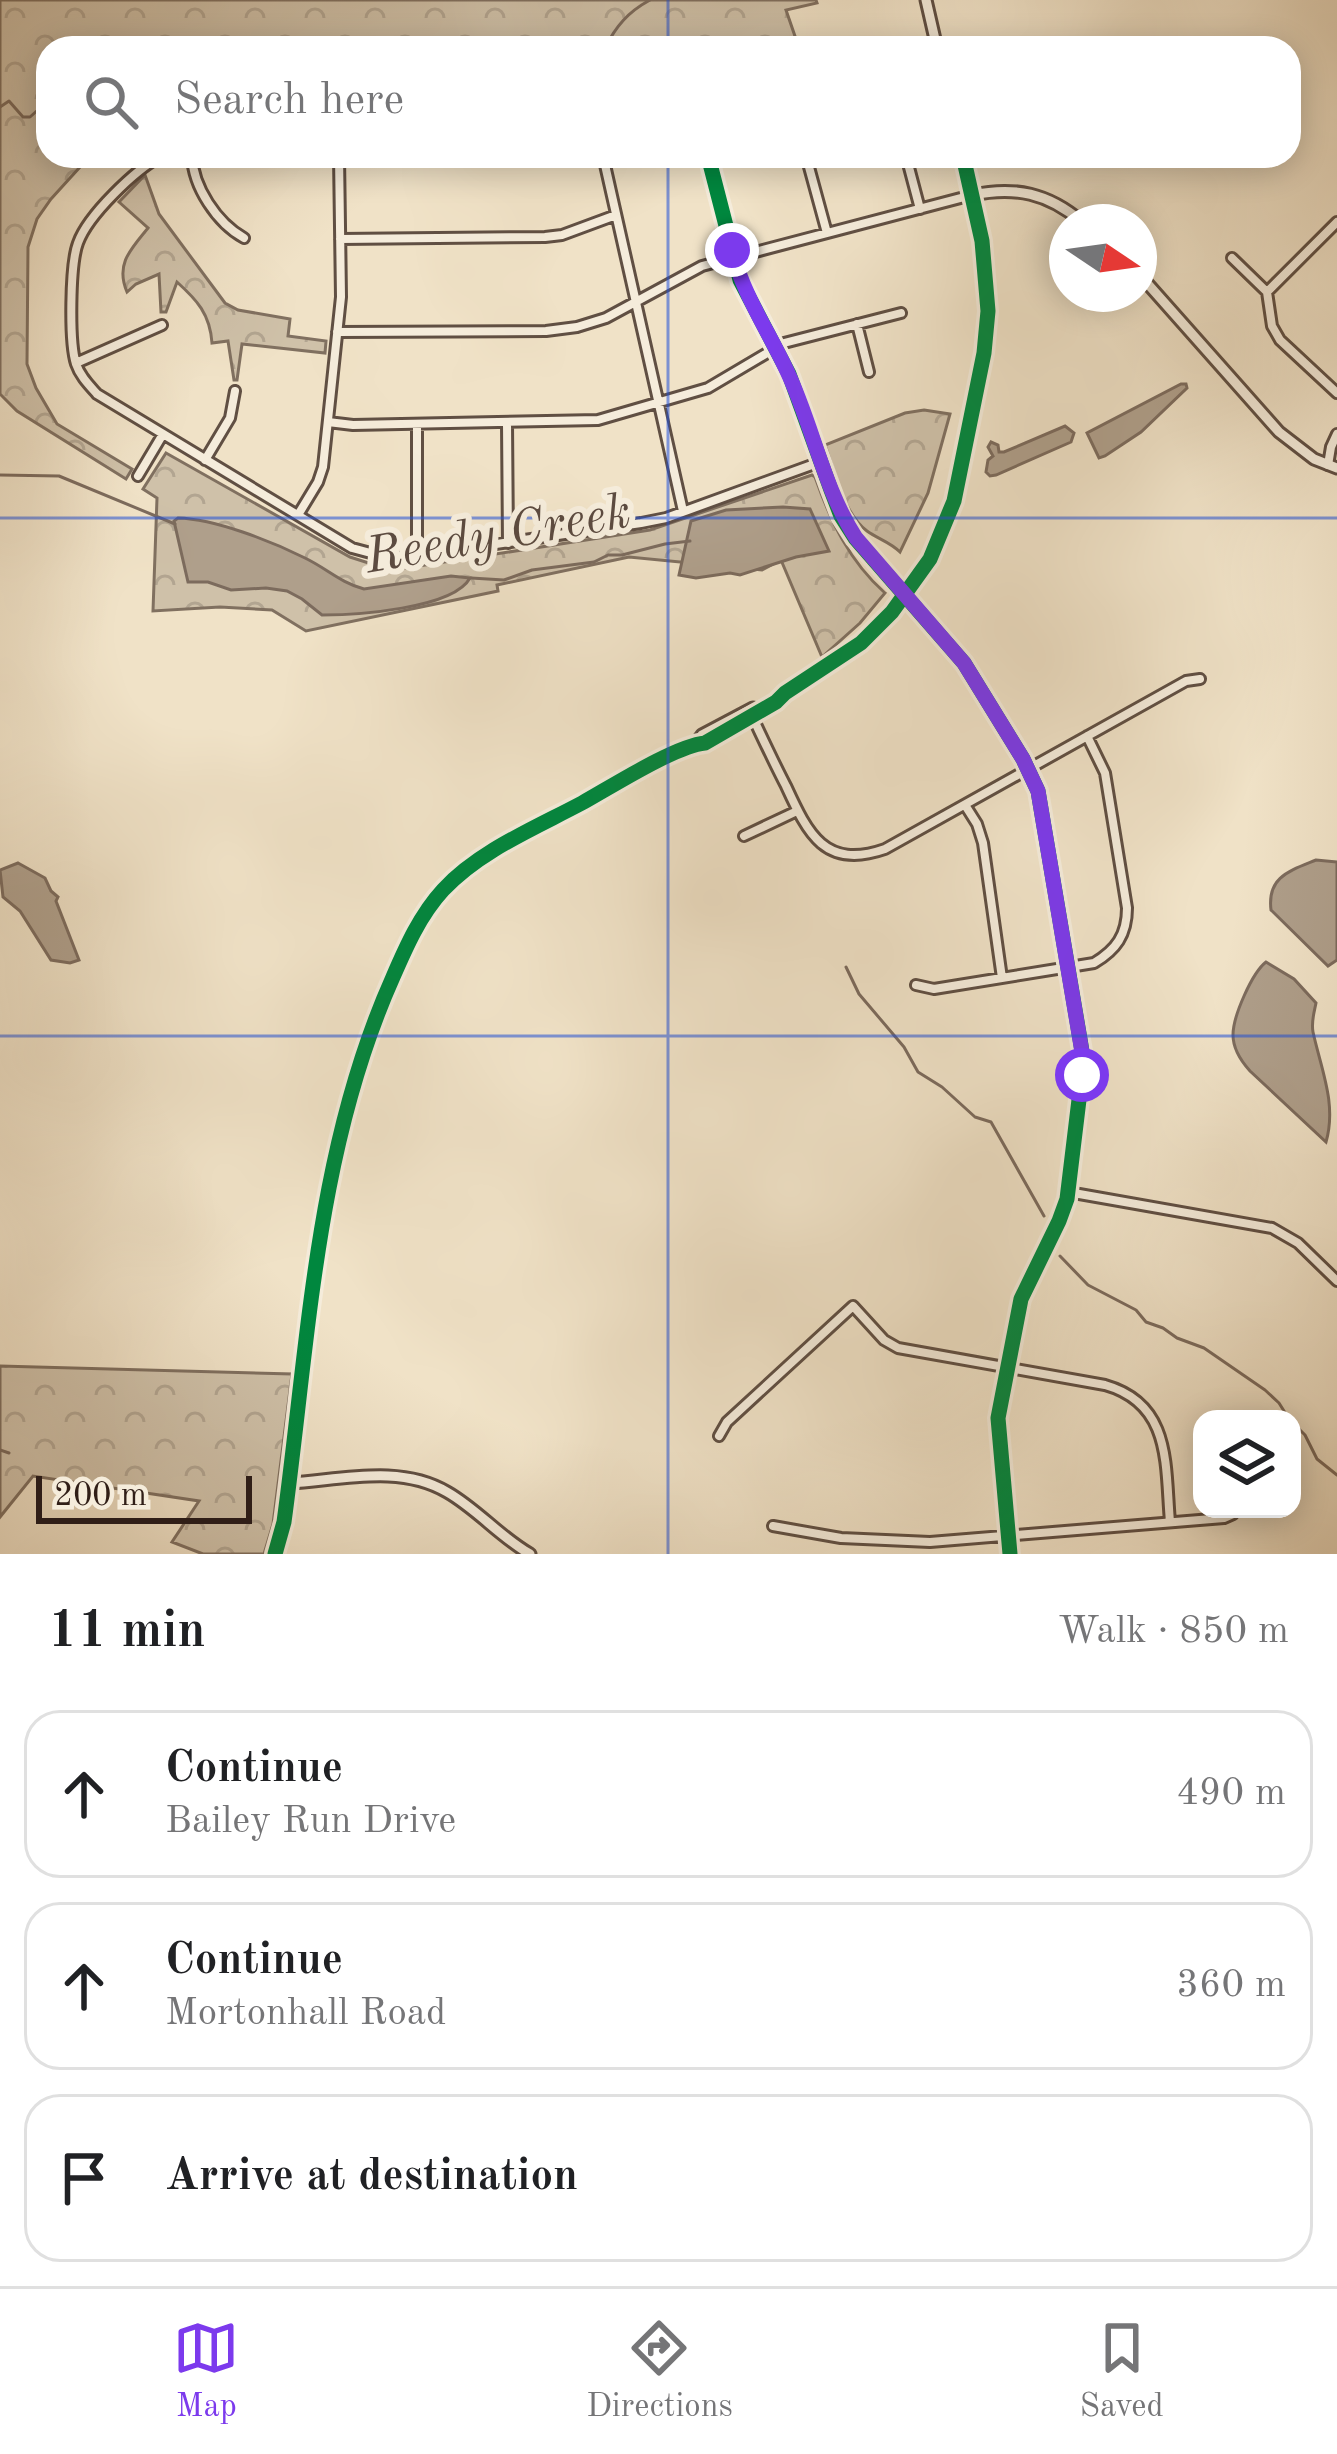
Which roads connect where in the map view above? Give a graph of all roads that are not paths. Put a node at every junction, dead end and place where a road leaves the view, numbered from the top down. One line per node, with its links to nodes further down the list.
1 (926, 0): 2 (street)
2 (934, 36)
3 (144, 168): 29 (street)
4 (193, 168): 17 (street)
5 (339, 168): 18 (street)
6 (606, 168): 14 (street)
7 (712, 168): 19 (street)
8 (809, 168): 16 (street)
9 (909, 168): 13 (street)
10 (966, 168): 11 (street)
11 (972, 195): 12 (street); 13 (street); 48 (street)
12 (1058, 204)
13 (920, 209): 16 (street)
14 (616, 215): 18 (street); 23 (street)
15 (1337, 222): 21 (street)
16 (826, 233): 19 (street)
17 (244, 238)
18 (340, 239): 27 (street)
19 (734, 258): 23 (street); 28 (street)
20 (1232, 258): 21 (street)
21 (1267, 292): 32 (street)
22 (1157, 294): 42 (street)
23 (636, 301): 27 (street); 33 (street)
24 (901, 313): 25 (street)
25 (857, 324): 28 (street); 30 (street)
26 (162, 326): 29 (street)
27 (338, 332): 34 (street)
28 (775, 347): 33 (street); 41 (street)
29 (76, 363): 37 (street)
30 (868, 372)
31 (236, 392): 40 (street)
32 (1337, 393)
33 (659, 402): 35 (street); 44 (street)
34 (328, 422): 36 (street); 45 (street)
35 (507, 423): 36 (street); 46 (street)
36 (417, 424): 47 (street)
37 (163, 434): 40 (street); 43 (street)
38 (1337, 434): 42 (street)
39 (1337, 454): 42 (street)
40 (205, 460): 45 (street)
41 (820, 462): 44 (street); 48 (street)
42 (1333, 467)
43 (138, 476)
44 (683, 511): 46 (street)
45 (298, 515): 47 (street)
46 (508, 543): 47 (street)
47 (417, 556)
48 (906, 595): 50 (street); 54 (street)
49 (1200, 679): 52 (street)
50 (785, 693): 51 (street); 53 (street)
51 (752, 716): 53 (street); 56 (street)
52 (1088, 736): 54 (street); 58 (street)
53 (695, 744): 65 (street)
54 (1028, 770): 55 (street); 58 (street)
55 (965, 805): 56 (street); 59 (street)
56 (797, 811): 57 (street)
57 (744, 836)
58 (1068, 968): 59 (street); 61 (street)
59 (1003, 978): 60 (street)
60 (916, 985)
61 (1068, 1192): 62 (street); 63 (street)
62 (1337, 1281)
63 (1007, 1368): 64 (street); 67 (street); 69 (street)
64 (719, 1436)
65 (289, 1483): 70 (street); 71 (street)
66 (1224, 1518): 67 (street)
67 (1170, 1522): 69 (street)
68 (772, 1526): 69 (street)
69 (1008, 1535): 72 (street)
70 (275, 1554)
71 (530, 1554)
72 (1010, 1554)

